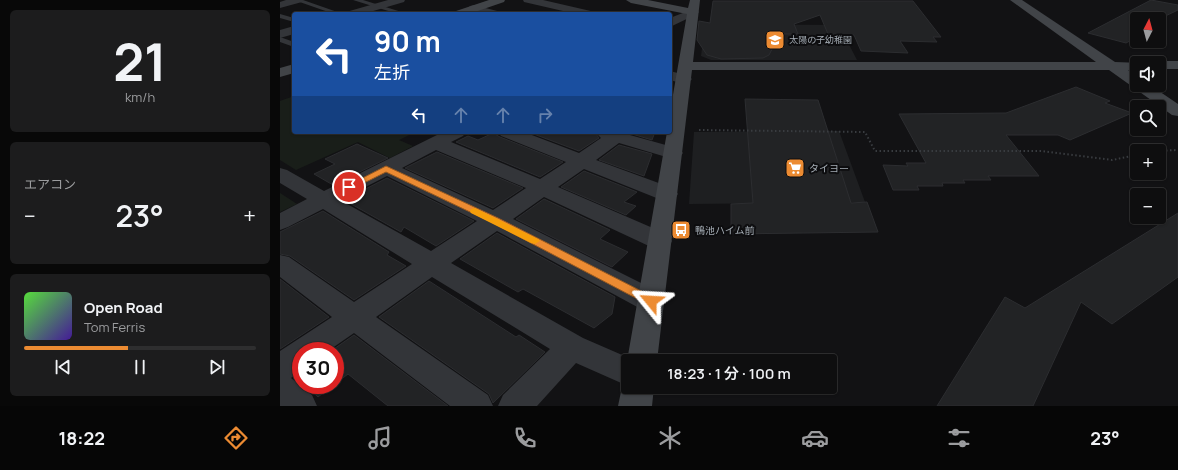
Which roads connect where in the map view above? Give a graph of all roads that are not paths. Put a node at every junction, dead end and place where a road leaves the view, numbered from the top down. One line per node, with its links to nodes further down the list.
1 (297, 0): 8 (street); 12 (lane)
2 (356, 0): 9 (lane)
3 (400, 0): 9 (street)
4 (500, 0): 11 (street)
5 (528, 0): 17 (street)
6 (631, 0): 10 (street)
7 (1015, 0): 27 (street)
8 (280, 5)
9 (378, 6): 13 (street); 14 (lane)
10 (694, 6): 20 (street); 29 (street)
11 (474, 8): 15 (street); 16 (street)
12 (334, 12)
13 (357, 12)
14 (398, 12)
15 (463, 12)
16 (489, 12)
17 (582, 12)
18 (280, 16): 19 (lane)
19 (292, 19)
20 (672, 22)
21 (292, 31): 22 (street)
22 (280, 34)
23 (280, 39): 24 (lane)
24 (292, 44)
25 (1166, 65): 26 (street)
26 (1178, 65)
27 (1111, 66): 28 (street); 29 (street); 30 (street)
28 (1130, 66)
29 (680, 73): 33 (street)
30 (1130, 78)
31 (1150, 92): 32 (street)
32 (1178, 111)
33 (675, 112): 38 (street)
34 (453, 134): 37 (street)
35 (512, 134): 39 (street)
36 (613, 134): 38 (street); 39 (street)
37 (436, 143): 40 (street); 42 (street)
38 (673, 153): 43 (street)
39 (581, 162): 42 (street); 43 (street)
40 (386, 168): 44 (street); 45 (street)
41 (280, 174): 44 (street)
42 (543, 188): 45 (street); 47 (street)
43 (666, 194): 47 (street)
44 (324, 200): 46 (street); 48 (street)
45 (495, 220): 48 (street); 50 (street)
46 (280, 222)
47 (660, 241): 50 (street)
48 (432, 263): 51 (street); 53 (street)
49 (280, 264): 51 (street)
50 (651, 301): 54 (street)
51 (353, 318): 52 (street); 61 (street)
52 (318, 342)
53 (572, 347): 57 (street); 62 (street)
54 (643, 354)
55 (292, 360): 56 (street)
56 (280, 368)
57 (621, 369)
58 (280, 388): 60 (street)
59 (637, 394): 63 (street)
60 (300, 406)
61 (476, 406)
62 (515, 406)
63 (635, 406)

